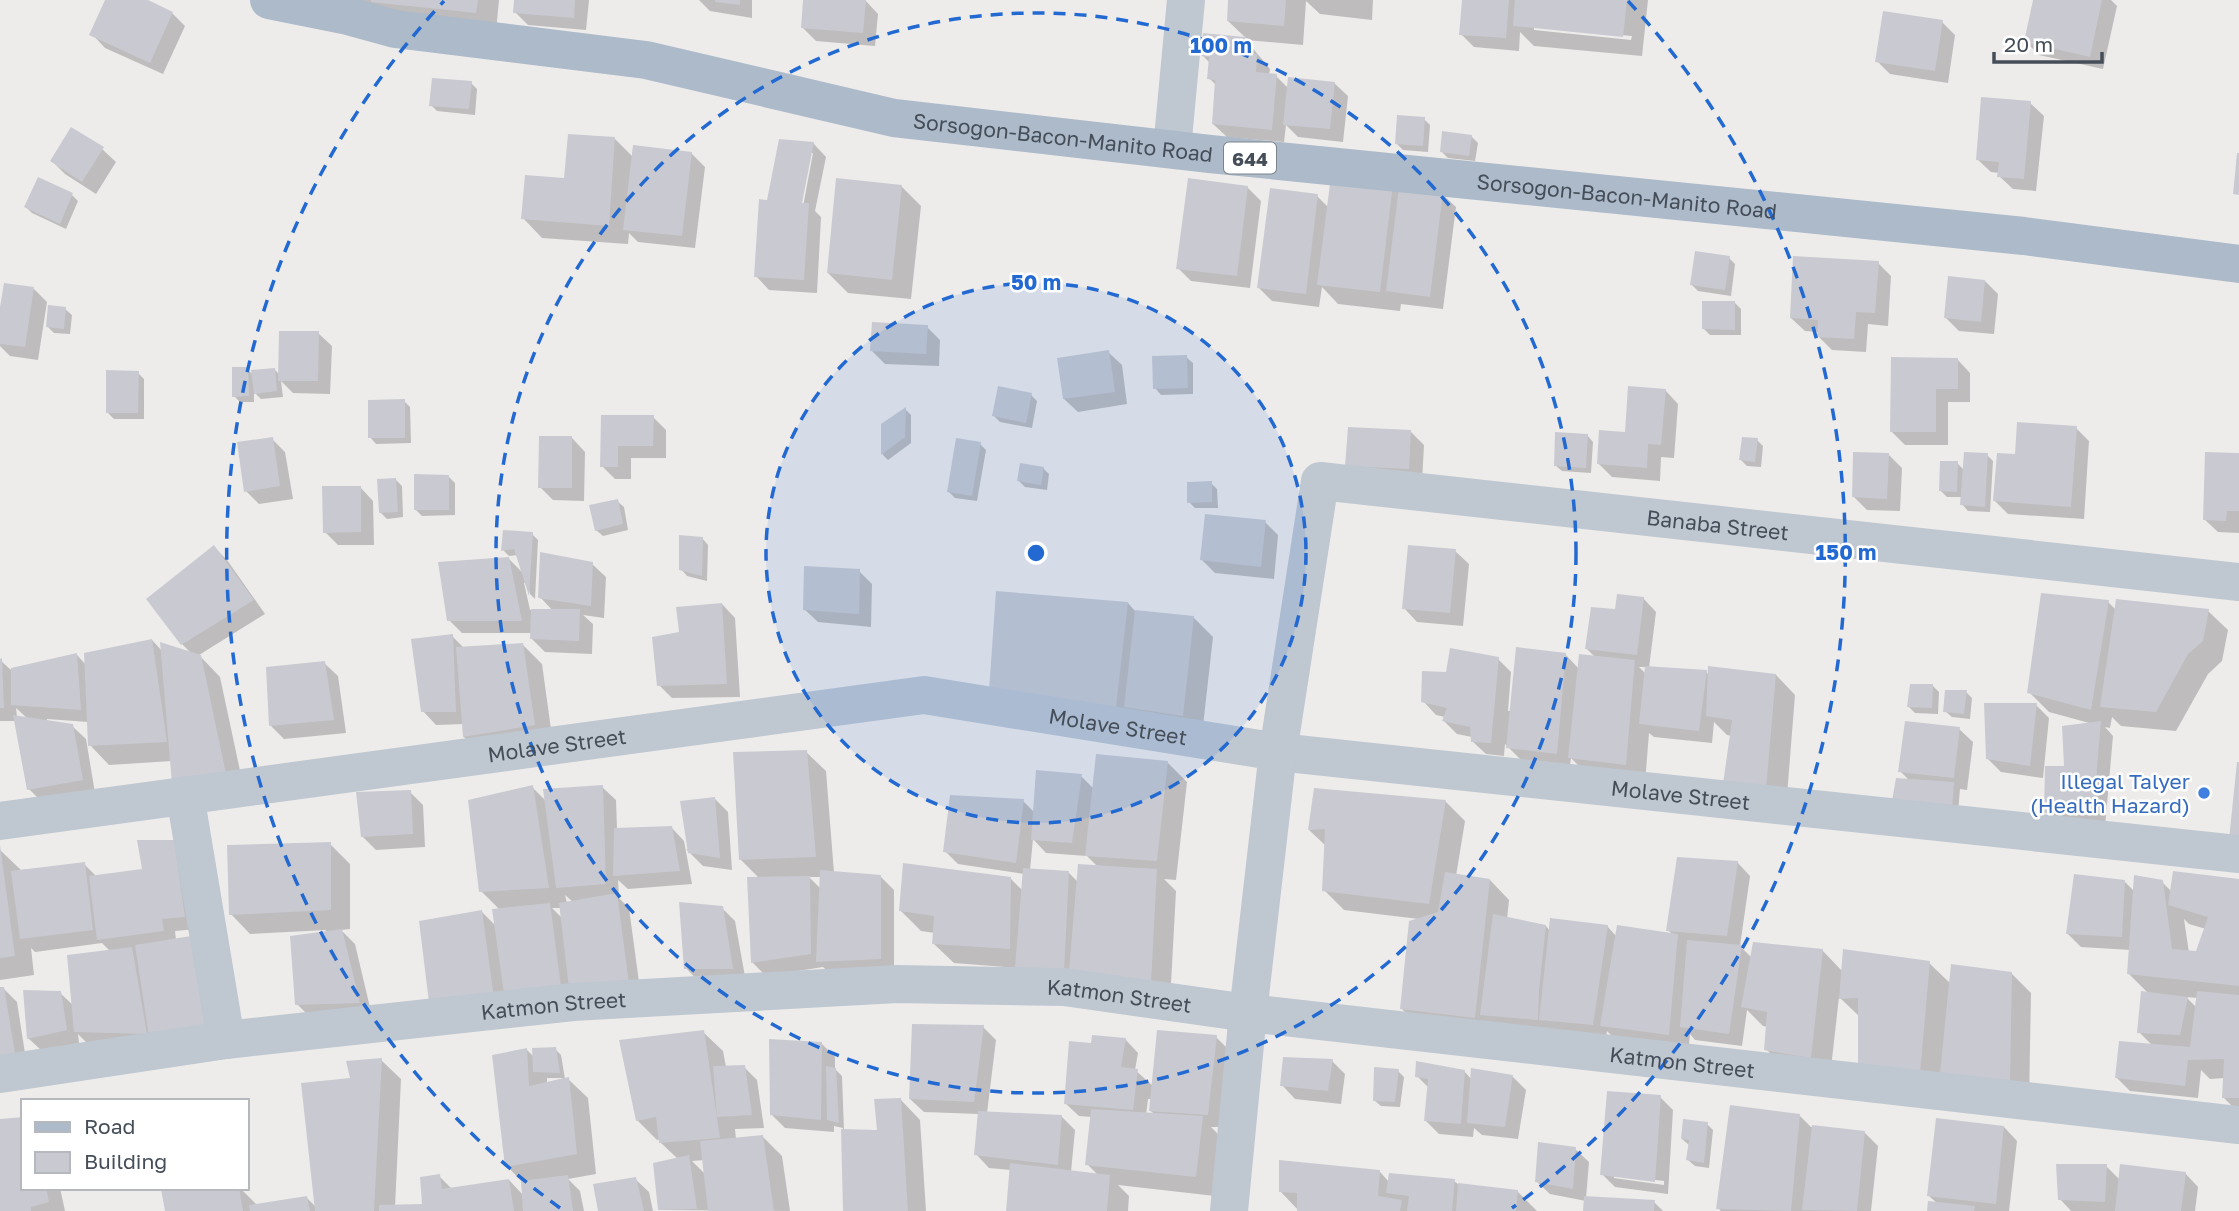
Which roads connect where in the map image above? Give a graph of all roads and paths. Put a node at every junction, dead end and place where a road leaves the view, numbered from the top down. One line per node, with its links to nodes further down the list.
1 (270, 0): 3 (main road, Sorsogon-Bacon-Manito Road / 644)
2 (1185, 0): 3 (street)
3 (1172, 149): 4 (main road, Sorsogon-Bacon-Manito Road / 644)
4 (2239, 264)
5 (2239, 582): 6 (street, Banaba Street)
6 (1278, 752): 7 (street, Molave Street); 9 (street, Molave Street); 10 (street)
7 (185, 796): 8 (street, Molave Street); 11 (street)
8 (0, 821)
9 (2239, 853)
10 (1248, 1013): 11 (street, Katmon Street); 13 (street, Katmon Street); 14 (street)
11 (226, 1040): 12 (street, Katmon Street)
12 (0, 1074)
13 (2239, 1125)
14 (1229, 1211)

